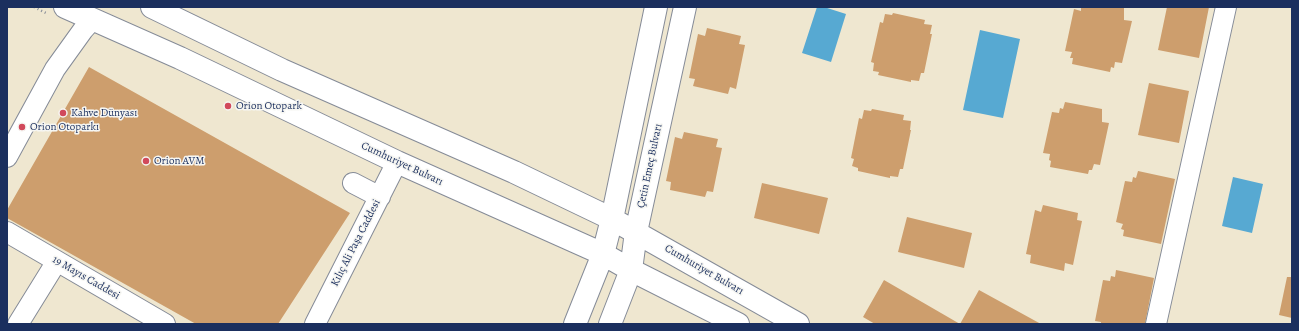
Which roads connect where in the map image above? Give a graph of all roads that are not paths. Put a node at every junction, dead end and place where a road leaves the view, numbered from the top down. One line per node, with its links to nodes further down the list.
1 (65, 7): 6 (main road, Cumhuriyet Bulvarı)
2 (152, 7): 11 (main road, Cumhuriyet Bulvarı)
3 (656, 7): 11 (main road)
4 (685, 7): 13 (main road, Çetin Emeç Bulvarı)
5 (1226, 7): 24 (street)
6 (92, 20): 7 (street); 8 (main road, Cumhuriyet Bulvarı)
7 (7, 157)
8 (398, 162): 10 (street, Kılıç Ali Paşa Caddesi); 14 (main road, Cumhuriyet Bulvarı)
9 (354, 183): 10 (street)
10 (380, 197): 19 (street, Kılıç Ali Paşa Caddesi)
11 (612, 219): 13 (main road, Cumhuriyet Bulvarı); 14 (main road)
12 (7, 232): 15 (street, 19 Mayıs Caddesi)
13 (636, 232): 16 (main road, Çetin Emeç Bulvarı); 23 (main road, Cumhuriyet Bulvarı)
14 (603, 254): 16 (main road, Cumhuriyet Bulvarı); 20 (main road)
15 (57, 261): 17 (street); 18 (street, 19 Mayıs Caddesi)
16 (631, 270): 21 (main road, Çetin Emeç Bulvarı); 22 (main road, Cumhuriyet Bulvarı)
17 (18, 324)
18 (165, 324)
19 (315, 324)
20 (575, 324)
21 (610, 324)
22 (738, 324)
23 (798, 324)
24 (1156, 324)

